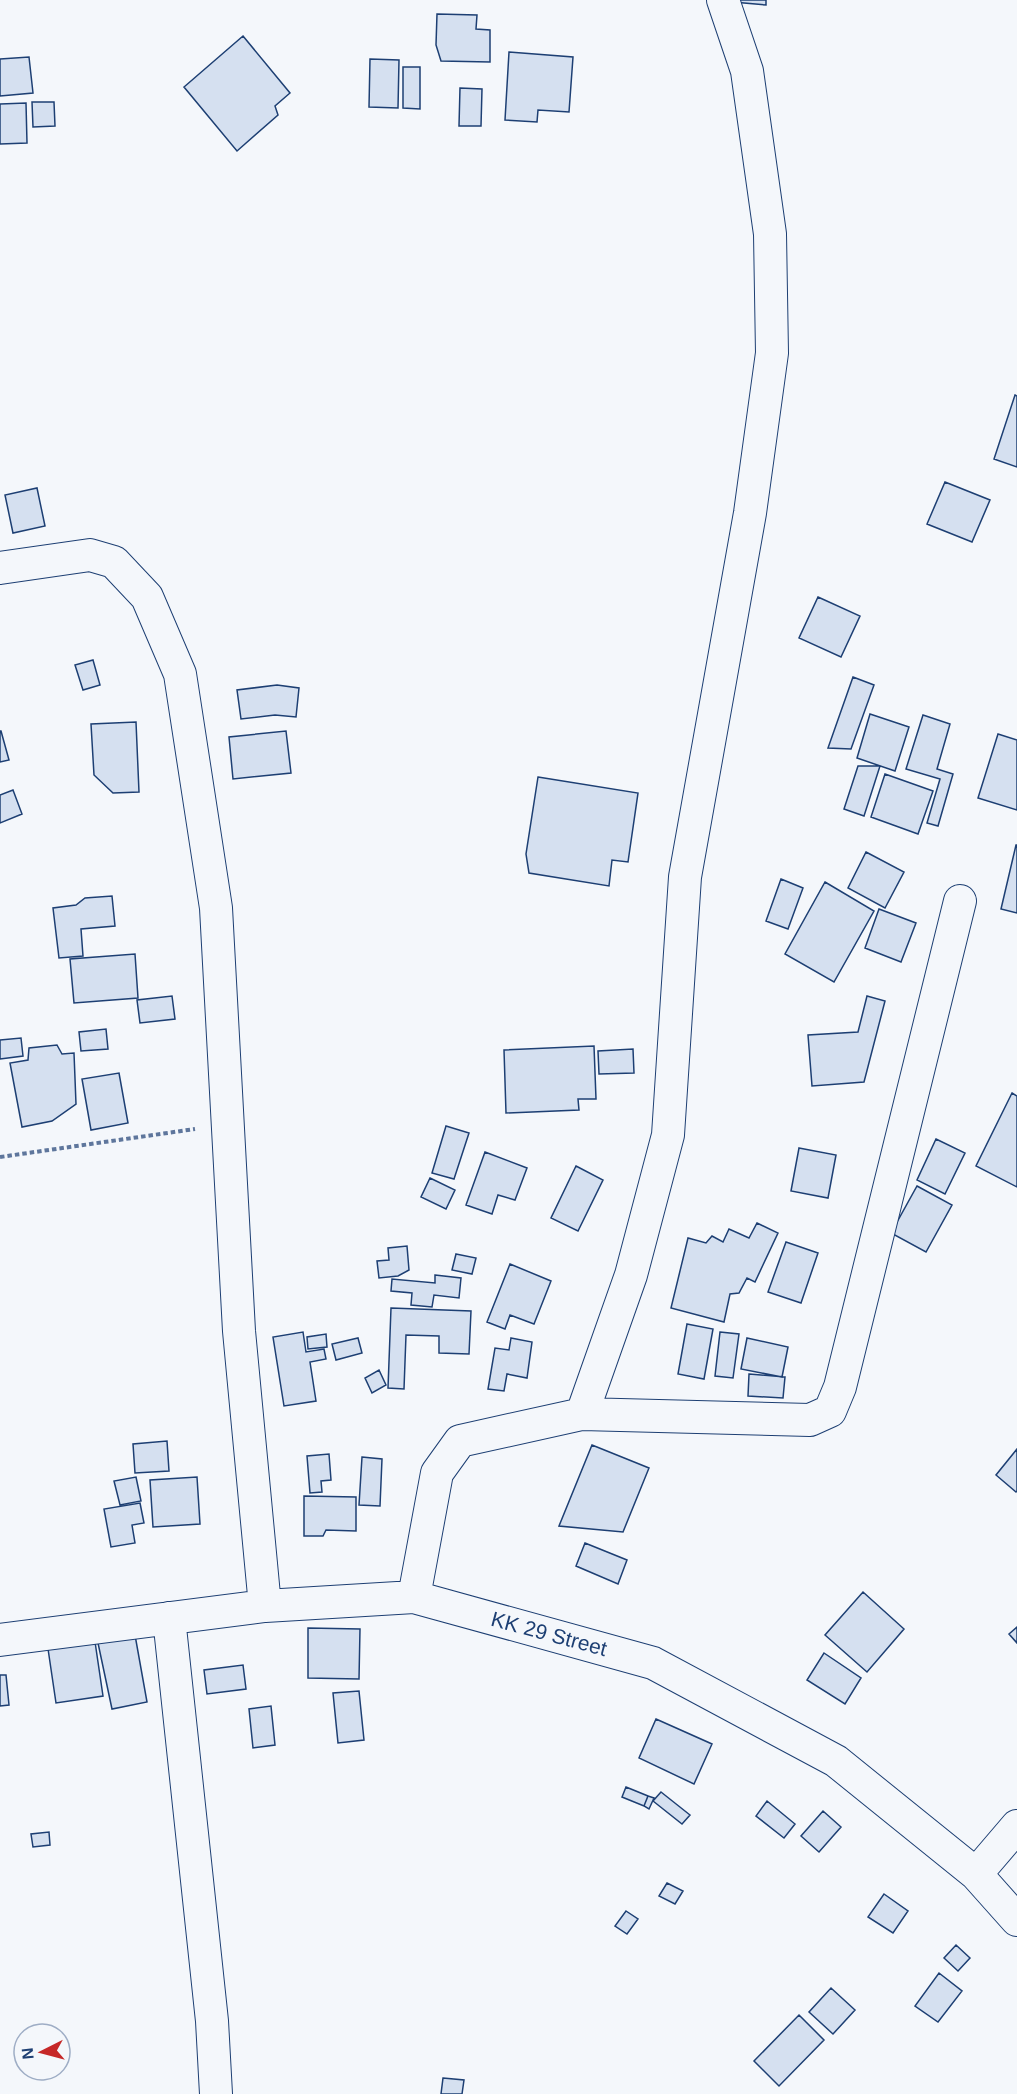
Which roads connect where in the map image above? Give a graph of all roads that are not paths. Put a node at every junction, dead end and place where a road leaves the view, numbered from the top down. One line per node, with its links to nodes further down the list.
1 (723, 0): 4 (street)
2 (0, 568): 6 (street)
3 (960, 902): 4 (street)
4 (582, 1414): 5 (street)
5 (414, 1597): 6 (street, KK 29 Street); 10 (street, KK 29 Street)
6 (265, 1606): 7 (street, KK 29 Street)
7 (169, 1618): 8 (street, KK 29 Street); 12 (street)
8 (0, 1640)
9 (1017, 1826): 10 (street)
10 (976, 1874): 11 (street, KK 29 Street)
11 (1017, 1920)
12 (216, 2094)

